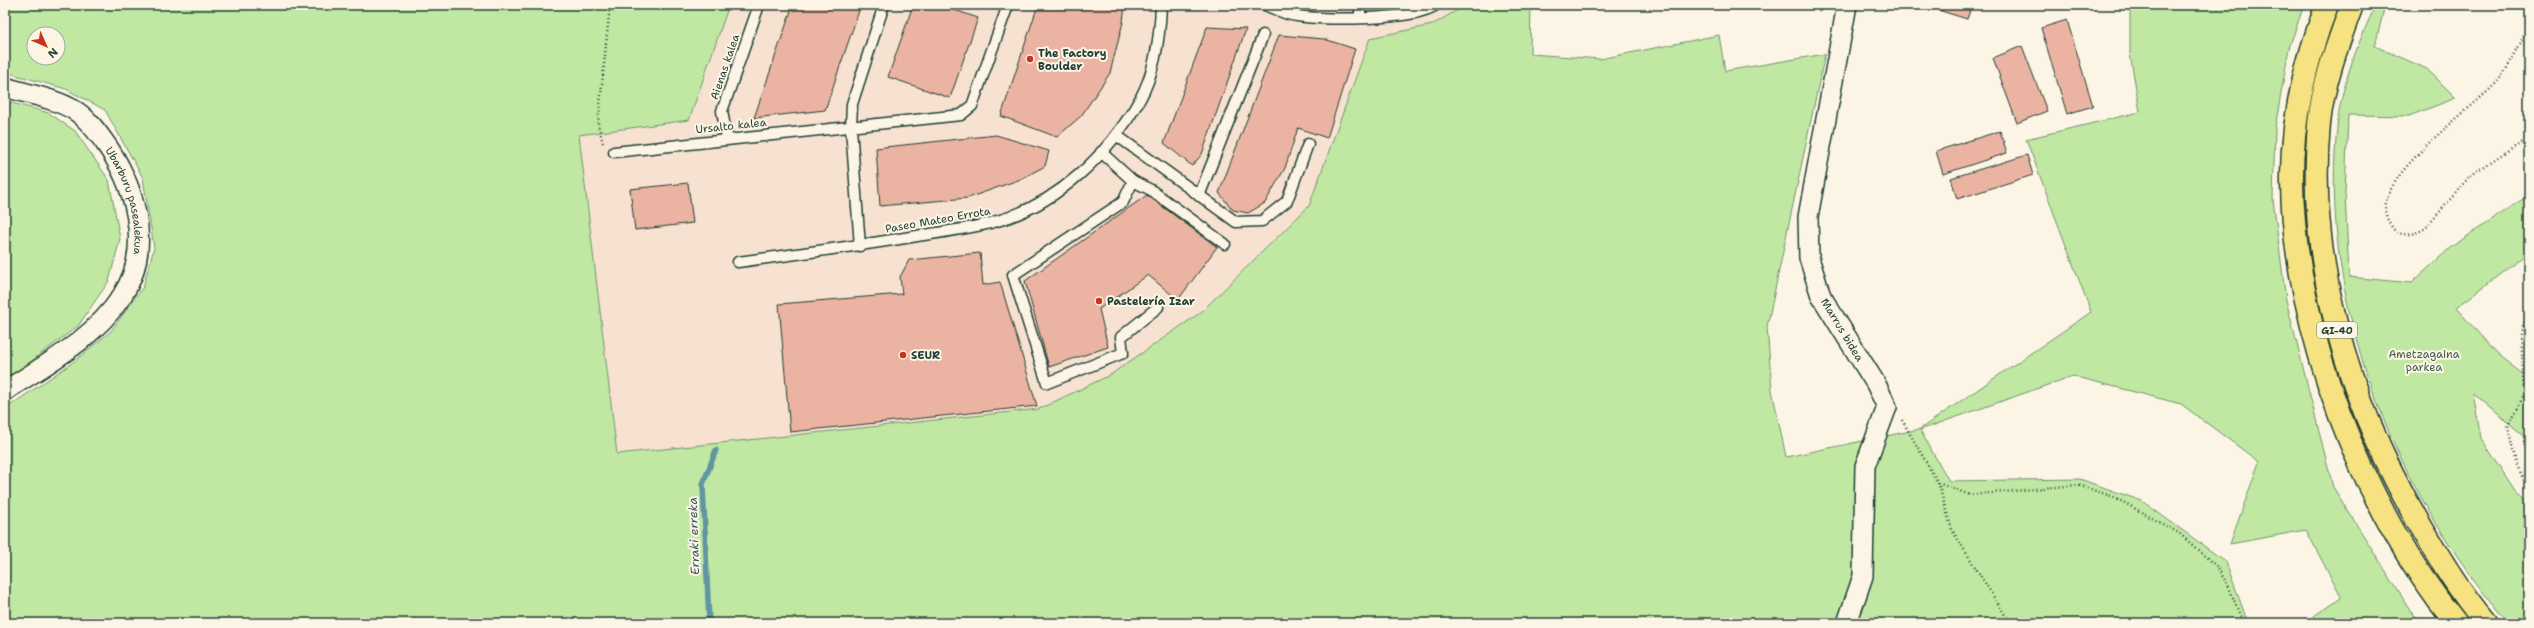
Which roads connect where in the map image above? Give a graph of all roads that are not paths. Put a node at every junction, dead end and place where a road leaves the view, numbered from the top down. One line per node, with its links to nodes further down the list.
1 (759, 5): 18 (lane, Aienas kalea)
2 (884, 5): 16 (lane)
3 (1008, 5): 16 (lane, Ursalto kalea)
4 (1161, 5): 17 (lane, Paseo Mateo Errota)
5 (1265, 5): 12 (lane)
6 (1360, 5): 12 (lane)
7 (1436, 5): 12 (lane)
8 (1847, 5): 29 (street, Marrus bidea)
9 (2321, 5): 14 (lane)
10 (2327, 5): 14 (main road, GI-40)
11 (2352, 5): 31 (main road, GI-40)
12 (1360, 17)
13 (1263, 35): 23 (lane)
14 (2314, 40): 30 (main road, GI-40)
15 (5, 87): 28 (street, Ubarburu pasealekua)
16 (851, 128): 18 (lane, Ursalto kalea); 25 (lane)
17 (1116, 135): 21 (lane, Paseo Mateo Errota); 23 (lane)
18 (727, 138): 20 (lane, Ursalto kalea)
19 (1308, 144): 23 (lane)
20 (614, 152)
21 (1101, 152): 22 (lane); 25 (lane, Paseo Mateo Errota)
22 (1133, 181): 24 (lane); 27 (lane)
23 (1199, 196)
24 (1225, 244)
25 (860, 246): 26 (lane, Paseo Mateo Errota)
26 (738, 262)
27 (1158, 307)
28 (5, 391)
29 (1847, 623)
30 (2456, 623)
31 (2486, 623)

